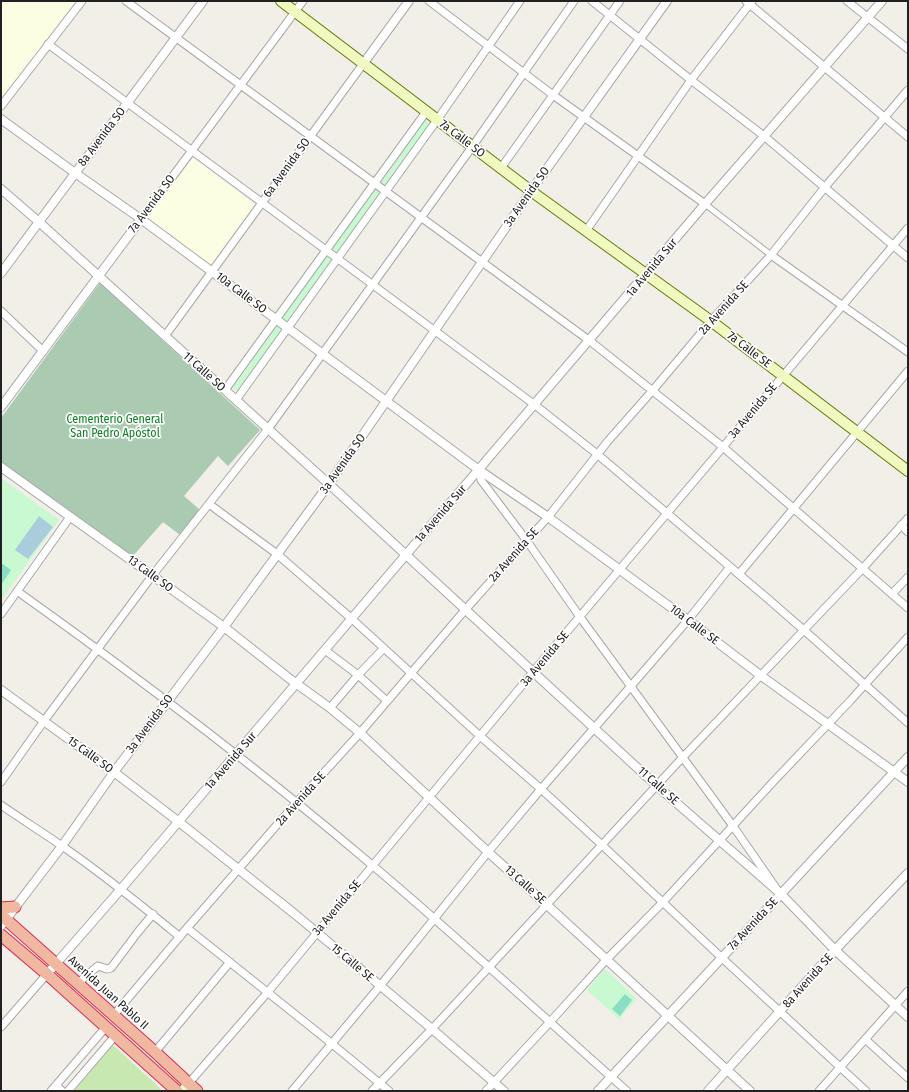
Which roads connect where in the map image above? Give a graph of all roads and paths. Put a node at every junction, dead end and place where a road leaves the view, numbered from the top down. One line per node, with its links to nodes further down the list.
1 (82, 1): 21 (street)
2 (126, 1): 19 (street)
3 (203, 1): 19 (street, 8a Avenida SO)
4 (281, 1): 16 (main road, 7a Calle SO)
5 (303, 1): 16 (street, 7a Avenida SO)
6 (409, 1): 24 (street, 6a Avenida SO)
7 (429, 1): 22 (street)
8 (520, 1): 22 (street)
9 (574, 1): 26 (street)
10 (592, 1): 17 (street)
11 (620, 1): 17 (street)
12 (667, 1): 20 (street, 3a Avenida SO)
13 (847, 1): 18 (street)
14 (882, 1): 18 (street, 1a Avenida Sur)
15 (749, 2): 25 (street); 27 (street)
16 (295, 12): 24 (main road, 7a Calle SO); 28 (street, 7a Avenida SO)
17 (610, 15): 20 (street); 30 (street)
18 (868, 18): 23 (street); 25 (street, 1a Avenida Sur)
19 (176, 37): 28 (street); 31 (street, 8a Avenida SO)
20 (640, 39): 27 (street); 34 (street, 3a Avenida SO)
21 (48, 44): 31 (street); 32 (street)
22 (488, 46): 26 (street); 37 (street)
23 (908, 49)
24 (363, 64): 33 (main road, 7a Calle SO); 38 (street, 6a Avenida SO)
25 (825, 67): 35 (street); 39 (street, 1a Avenida Sur)
26 (524, 73): 30 (street); 41 (street)
27 (691, 80): 39 (street); 43 (street)
28 (241, 85): 38 (street); 42 (street, 7a Avenida SO)
29 (908, 90): 35 (street, 2a Avenida SE)
30 (553, 95): 34 (street); 44 (street)
31 (128, 102): 42 (street); 45 (street, 8a Avenida SO)
32 (1, 106)
33 (426, 112): 37 (main road, 7a Calle SO); 46 (street)
34 (584, 117): 43 (street); 50 (street, 3a Avenida SO)
35 (885, 118): 40 (street); 47 (street, 2a Avenida SE)
36 (1, 119): 45 (street, 10a Calle SO)
37 (437, 120): 41 (main road, 7a Calle SO); 49 (street)
38 (310, 136): 46 (street); 51 (street, 6a Avenida SO)
39 (764, 136): 47 (street); 52 (street, 1a Avenida Sur)
40 (908, 137)
41 (472, 147): 44 (main road, 7a Calle SO); 53 (street)
42 (192, 150): 51 (street); 54 (street, 7a Avenida SO)
43 (638, 156): 52 (street); 57 (street)
44 (501, 168): 50 (main road, 7a Calle SO)
45 (75, 173): 54 (street, 10a Calle SO); 55 (street, 8a Avenida SO)
46 (374, 183): 49 (street); 59 (street)
47 (825, 187): 58 (street); 60 (street, 2a Avenida SE)
48 (1, 189): 55 (street, 11 Calle SO)
49 (386, 191): 53 (street); 61 (street)
50 (531, 191): 57 (main road, 7a Calle SO); 63 (street, 3a Avenida SO)
51 (262, 202): 59 (street); 64 (street, 6a Avenida SO)
52 (705, 204): 60 (street); 66 (street, 1a Avenida Sur)
53 (421, 217): 63 (street); 68 (street)
54 (141, 218): 64 (street, 10a Calle SO); 67 (street, 7a Avenida SO)
55 (39, 222): 65 (street, 8a Avenida SO); 67 (street, 11 Calle SO)
56 (908, 228): 58 (street, 3a Avenida SE)
57 (586, 231): 66 (main road, 7a Calle SO)
58 (893, 245): 62 (street); 69 (street, 3a Avenida SE)
59 (326, 250): 61 (street); 71 (street)
60 (771, 255): 69 (street); 72 (street, 2a Avenida SE)
61 (337, 258): 68 (street); 73 (street)
62 (908, 258)
63 (482, 262): 74 (street, 3a Avenida SO); 76 (street)
64 (212, 271): 71 (street, 10a Calle SO); 75 (street, 6a Avenida SO)
65 (1, 272)
66 (647, 274): 72 (main road, 7a Calle SE); 76 (street, 1a Avenida Sur)
67 (98, 276): 75 (street, 11 Calle SO); 77 (street, 7a Avenida SO)
68 (373, 284): 74 (street); 79 (street)
69 (842, 305): 78 (street); 81 (street, 3a Avenida SE)
70 (1, 312): 77 (street)
71 (276, 319): 73 (street, 10a Calle SO); 82 (street)
72 (711, 321): 81 (main road, 7a Calle SE); 83 (street, 2a Avenida SE)
73 (288, 328): 79 (street, 10a Calle SO); 84 (street)
74 (435, 330): 85 (street, 3a Avenida SO); 86 (street)
75 (165, 336): 82 (street, 11 Calle SO)
76 (590, 341): 83 (street); 86 (street, 1a Avenida Sur)
77 (43, 351): 87 (street, 7a Avenida SO)
78 (908, 352)
79 (322, 353): 85 (street, 10a Calle SO); 88 (street)
80 (908, 371): 89 (street)
81 (783, 376): 89 (main road, 7a Calle SE); 90 (street, 3a Avenida SE)
82 (224, 390): 84 (street, 11 Calle SO)
83 (652, 390): 90 (street); 91 (street, 2a Avenida SE)
84 (236, 400): 88 (street, 11 Calle SO)
85 (387, 401): 93 (street, 10a Calle SO); 95 (street, 3a Avenida SO)
86 (535, 405): 91 (street); 93 (street, 1a Avenida Sur)
87 (1, 407)
88 (268, 429): 95 (street, 11 Calle SO); 96 (street)
89 (857, 432): 94 (main road, 7a Calle SE); 97 (street)
90 (722, 447): 97 (street); 98 (street, 3a Avenida SE)
91 (597, 454): 98 (street); 99 (street, 2a Avenida SE)
92 (1, 467): 100 (street, 13 Calle SO)
93 (479, 470): 99 (street, 10a Calle SE); 104 (street); 106 (street, 1a Avenida Sur)
94 (908, 471)
95 (329, 484): 105 (street, 3a Avenida SO); 106 (street, 11 Calle SO)
96 (209, 504): 105 (street); 111 (street)
97 (794, 509): 108 (street); 110 (street)
98 (667, 514): 107 (street); 109 (street, 3a Avenida SE)
99 (548, 516): 104 (street, 2a Avenida SE); 109 (street, 10a Calle SE)
100 (70, 517): 111 (street, 13 Calle SO); 113 (street)
101 (908, 518): 102 (street)
102 (901, 525): 103 (street); 108 (street)
103 (908, 532)
104 (527, 541): 116 (street, 2a Avenida SE); 118 (street)
105 (277, 554): 119 (street); 121 (street, 3a Avenida SO)
106 (406, 556): 116 (street, 11 Calle SE); 119 (street, 1a Avenida Sur)
107 (730, 567): 110 (street); 120 (street)
108 (863, 568): 114 (street); 122 (street)
109 (620, 569): 118 (street, 3a Avenida SE); 120 (street, 10a Calle SE)
110 (739, 574): 122 (street)
111 (152, 576): 121 (street, 13 Calle SO); 125 (street)
112 (908, 577): 114 (street)
113 (18, 591): 117 (street); 125 (street)
114 (892, 594): 115 (street)
115 (908, 608)
116 (465, 610): 127 (street, 11 Calle SE); 128 (street, 2a Avenida SE)
117 (1, 614)
118 (580, 617): 127 (street, 3a Avenida SE); 133 (street)
119 (352, 619): 124 (street); 126 (street, 1a Avenida Sur)
120 (688, 620): 130 (street, 10a Calle SE); 133 (street)
121 (224, 627): 131 (street, 13 Calle SO); 135 (street, 3a Avenida SO)
122 (804, 630): 130 (street); 132 (street)
123 (908, 637): 132 (street)
124 (384, 648): 128 (street); 129 (street)
125 (98, 649): 135 (street); 138 (street)
126 (325, 650): 129 (street); 131 (street, 1a Avenida Sur)
127 (533, 672): 141 (street, 11 Calle SE); 143 (street, 3a Avenida SE)
128 (411, 673): 136 (street, 2a Avenida SE); 143 (street)
129 (358, 675): 136 (street); 137 (street)
130 (760, 675): 140 (street, 10a Calle SE); 145 (street)
131 (297, 683): 137 (street, 13 Calle SE); 144 (street, 1a Avenida Sur)
132 (865, 684): 139 (street); 140 (street)
133 (631, 686): 141 (street); 145 (street)
134 (1, 690): 138 (street, 15 Calle SO)
135 (167, 701): 144 (street); 147 (street, 3a Avenida SO)
136 (387, 701): 142 (street, 2a Avenida SE)
137 (330, 708): 142 (street, 13 Calle SE)
138 (44, 722): 147 (street, 15 Calle SO); 149 (street)
139 (908, 723)
140 (828, 724): 148 (street, 10a Calle SE); 157 (street)
141 (595, 728): 151 (street, 11 Calle SE); 152 (street)
142 (360, 733): 153 (street, 13 Calle SE); 154 (street, 2a Avenida SE)
143 (480, 736): 152 (street); 153 (street, 3a Avenida SE)
144 (236, 754): 154 (street); 156 (street, 1a Avenida Sur)
145 (683, 757): 151 (street); 157 (street)
146 (908, 757): 148 (street, 7a Avenida SE)
147 (114, 772): 156 (street, 15 Calle SO); 160 (street, 3a Avenida SO)
148 (895, 772): 150 (street, 10a Calle SE); 166 (street, 7a Avenida SE)
149 (1, 782)
150 (908, 782)
151 (657, 786): 158 (street, 11 Calle SE); 159 (street)
152 (541, 789): 159 (street); 161 (street)
153 (429, 798): 161 (street, 13 Calle SE); 162 (street, 3a Avenida SE)
154 (297, 802): 162 (street); 163 (street, 2a Avenida SE)
155 (1, 805): 160 (street)
156 (179, 822): 163 (street, 15 Calle SE); 165 (street, 1a Avenida Sur)
157 (733, 826): 158 (street); 166 (street)
158 (720, 840): 166 (street, 11 Calle SE); 167 (street)
159 (602, 845): 167 (street); 168 (street)
160 (62, 846): 165 (street); 169 (street, 3a Avenida SO)
161 (488, 852): 168 (street, 13 Calle SE); 172 (street)
162 (373, 865): 172 (street); 175 (street, 3a Avenida SE)
163 (239, 870): 174 (street, 2a Avenida SE); 175 (street, 15 Calle SE)
164 (908, 873): 178 (street, 8a Avenida SE)
165 (121, 889): 171 (street); 182 (street, 1a Avenida Sur)
166 (781, 894): 178 (street, 11 Calle SE); 179 (street, 7a Avenida SE)
167 (663, 902): 179 (street); 180 (street)
168 (547, 905): 180 (street, 13 Calle SE); 183 (street)
169 (15, 906): 170 (highway); 173 (street, 3a Avenida SO)
170 (1, 908)
171 (153, 914): 177 (street); 185 (street)
172 (435, 918): 183 (street); 186 (street)
173 (3, 920): 182 (highway, Avenida Juan Pablo II)
174 (187, 928): 177 (street, 2a Avenida SE); 181 (street)
175 (316, 933): 186 (street, 15 Calle SE); 188 (street, 3a Avenida SE)
176 (1, 935): 184 (highway)
177 (180, 936): 191 (street, 2a Avenida SE)
178 (835, 950): 189 (street, 11 Calle SE); 190 (street, 8a Avenida SE)
179 (722, 958): 190 (street); 192 (street, 7a Avenida SE)
180 (606, 960): 192 (street, 13 Calle SE); 194 (street)
181 (230, 962): 188 (street); 202 (street)
182 (56, 963): 184 (street, 1a Avenida Sur); 185 (highway, Avenida Juan Pablo II)
183 (490, 967): 194 (street); 197 (street)
184 (47, 974): 195 (street, 1a Avenida Sur); 196 (highway)
185 (78, 983): 191 (highway, Avenida Juan Pablo II)
186 (380, 986): 197 (street, 15 Calle SE); 200 (street)
187 (908, 991): 189 (street)
188 (267, 993): 200 (street); 211 (street, 3a Avenida SE)
189 (895, 1006): 193 (street, 11 Calle SE); 199 (street)
190 (780, 1012): 204 (street); 205 (street, 8a Avenida SE)
191 (114, 1015): 202 (highway, Avenida Juan Pablo II)
192 (667, 1016): 205 (street, 13 Calle SE); 206 (street, 7a Avenida SE)
193 (908, 1017)
194 (550, 1022): 206 (street); 208 (street)
195 (1, 1027)
196 (106, 1027): 198 (highway); 201 (street)
197 (432, 1029): 208 (street, 15 Calle SE); 209 (street)
198 (115, 1036): 203 (street); 211 (highway)
199 (865, 1039): 204 (street); 207 (street)
200 (331, 1043): 209 (street); 215 (street)
201 (84, 1052): 203 (street); 210 (street)
202 (155, 1052): 211 (highway, Avenida Juan Pablo II)
203 (94, 1060): 214 (street)
204 (840, 1067): 224 (street); 225 (street)
205 (728, 1070): 222 (street, 8a Avenida SE); 223 (street, 13 Calle SE)
206 (611, 1076): 220 (street, 7a Avenida SE); 221 (street)
207 (908, 1078)
208 (494, 1082): 218 (street); 219 (street, 15 Calle SE)
209 (379, 1083): 216 (street); 217 (street)
210 (56, 1085): 212 (street); 213 (street)
211 (181, 1087)
212 (51, 1091)
213 (62, 1091)
214 (68, 1091)
215 (292, 1091)
216 (372, 1091)
217 (389, 1091)
218 (486, 1091)
219 (504, 1091)
220 (598, 1091)
221 (627, 1091)
222 (708, 1091)
223 (750, 1091)
224 (819, 1091)
225 (866, 1091)

